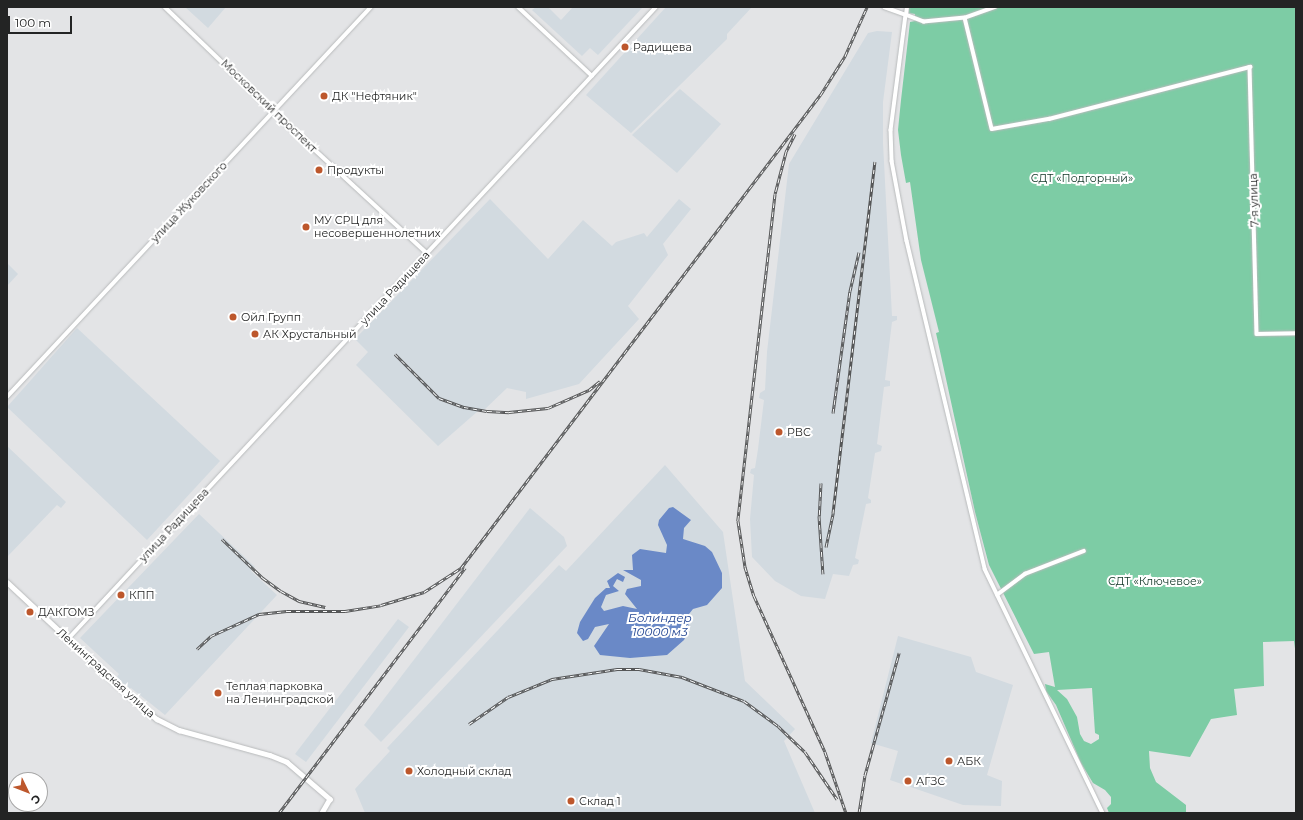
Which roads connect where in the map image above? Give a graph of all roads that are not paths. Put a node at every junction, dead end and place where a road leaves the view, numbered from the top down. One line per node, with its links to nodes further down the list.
1 (165, 7): 11 (street, Московский проспект)
2 (371, 7): 11 (street, улица Жуковского)
3 (518, 7): 10 (street)
4 (656, 7): 10 (street, улица Радищева)
5 (884, 7): 8 (street)
6 (907, 7): 8 (street)
7 (996, 7): 9 (street)
8 (906, 15): 9 (street); 17 (street)
9 (965, 18): 13 (street, 7-я улица)
10 (592, 76): 12 (street, улица Радищева)
11 (274, 112): 12 (street, Московский проспект); 14 (street, улица Жуковского)
12 (427, 253): 18 (street, улица Радищева)
13 (1296, 333)
14 (7, 396)
15 (1084, 551): 17 (street)
16 (7, 582): 18 (main road, Ленинградская улица)
17 (997, 595): 20 (street)
18 (68, 639): 19 (main road, Ленинградская улица)
19 (322, 813)
20 (1103, 813)

